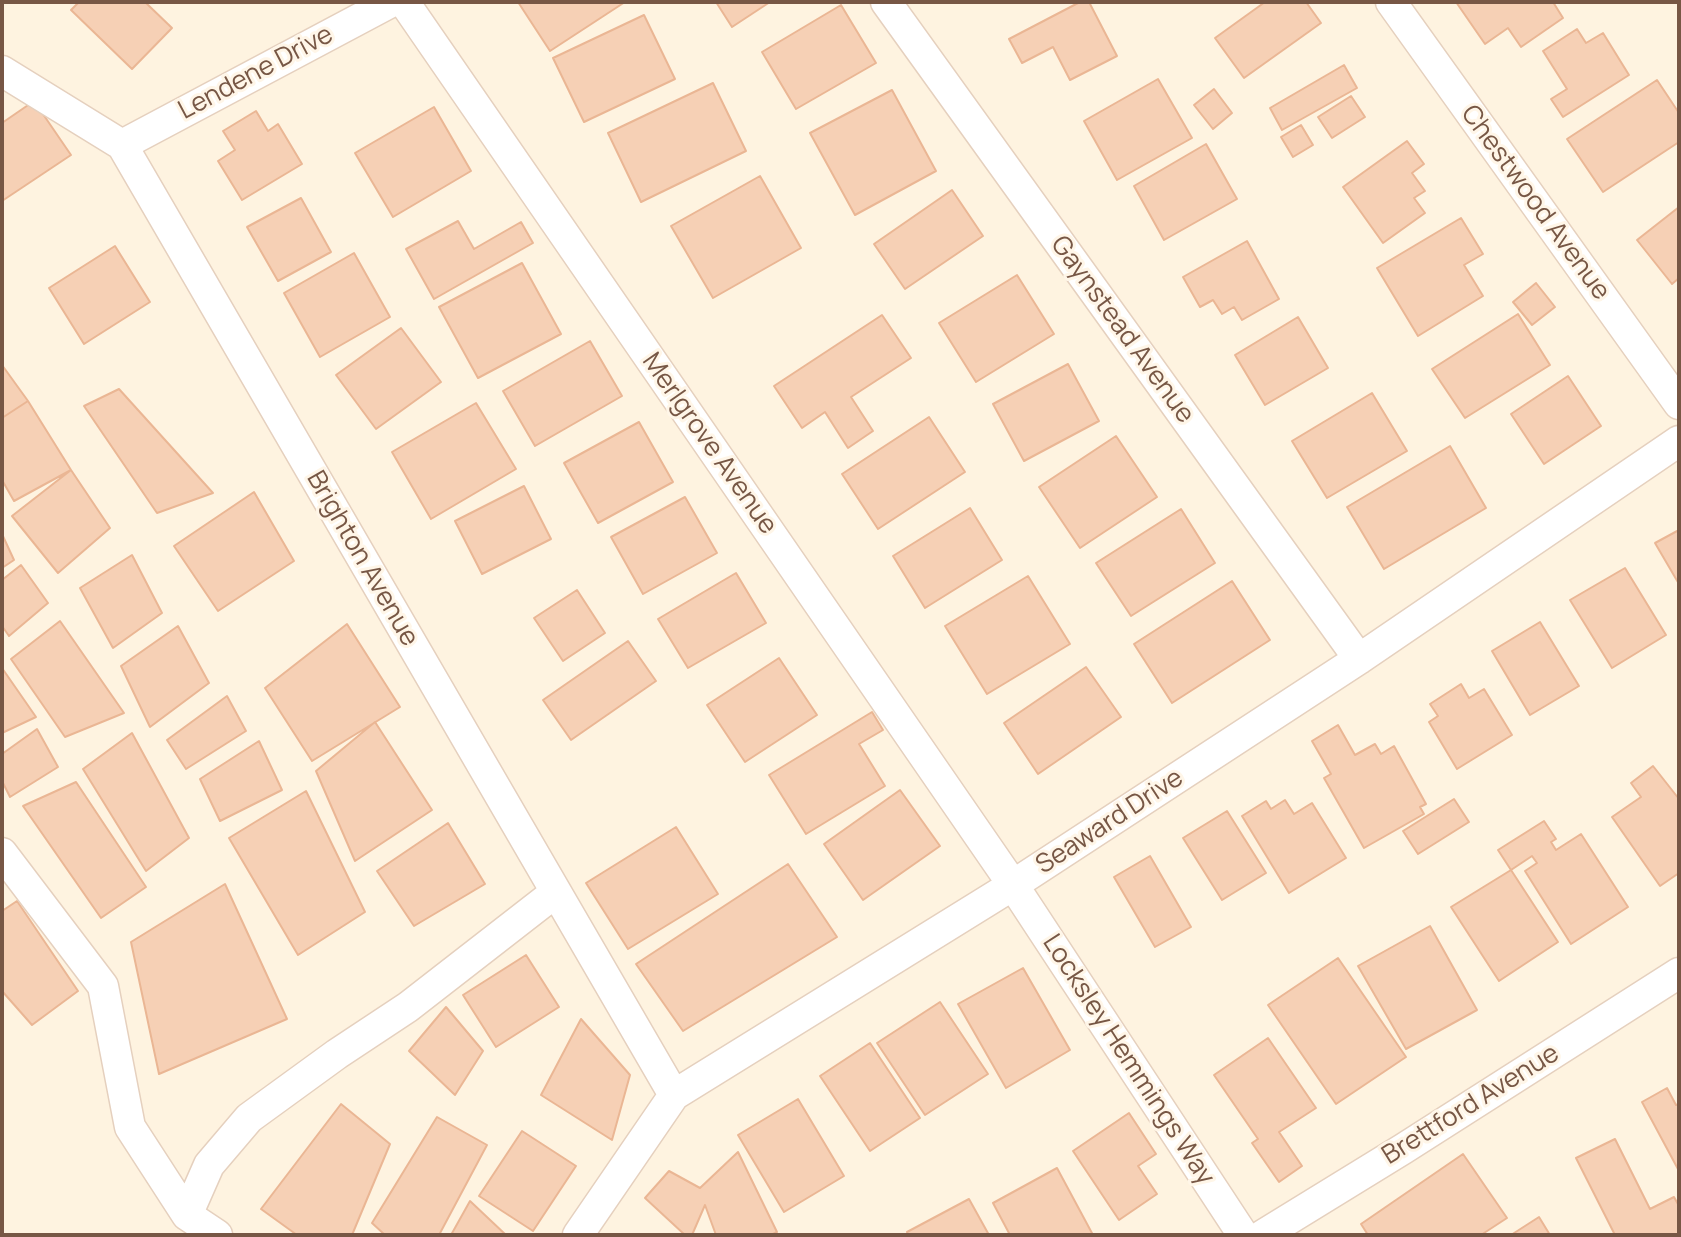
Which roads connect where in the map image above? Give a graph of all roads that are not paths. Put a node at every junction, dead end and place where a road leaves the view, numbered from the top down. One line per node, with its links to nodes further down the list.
1 (391, 2): 6 (street, Lendene Drive)
2 (404, 2): 11 (street, Merlgrove Avenue)
3 (886, 2): 9 (street, Gaynstead Avenue)
4 (1391, 2): 7 (street, Chestwood Avenue)
5 (2, 71): 6 (street, Brighton Avenue)
6 (122, 145): 12 (street, Brighton Avenue)
7 (1679, 404)
8 (1679, 441): 9 (street, Seaward Drive)
9 (1359, 659): 11 (street, Seaward Drive)
10 (2, 853): 15 (street)
11 (1013, 885): 14 (street, Seaward Drive); 19 (street, Locksley Hemmings Way)
12 (556, 892): 14 (street, Brighton Avenue); 15 (street)
13 (1679, 973): 16 (street, Brettford Avenue)
14 (674, 1095): 18 (street, Seaward Drive)
15 (187, 1215): 17 (street)
16 (1296, 1226): 20 (street, Brettford Avenue)
17 (217, 1235)
18 (578, 1235)
19 (1243, 1235)
20 (1263, 1235)

